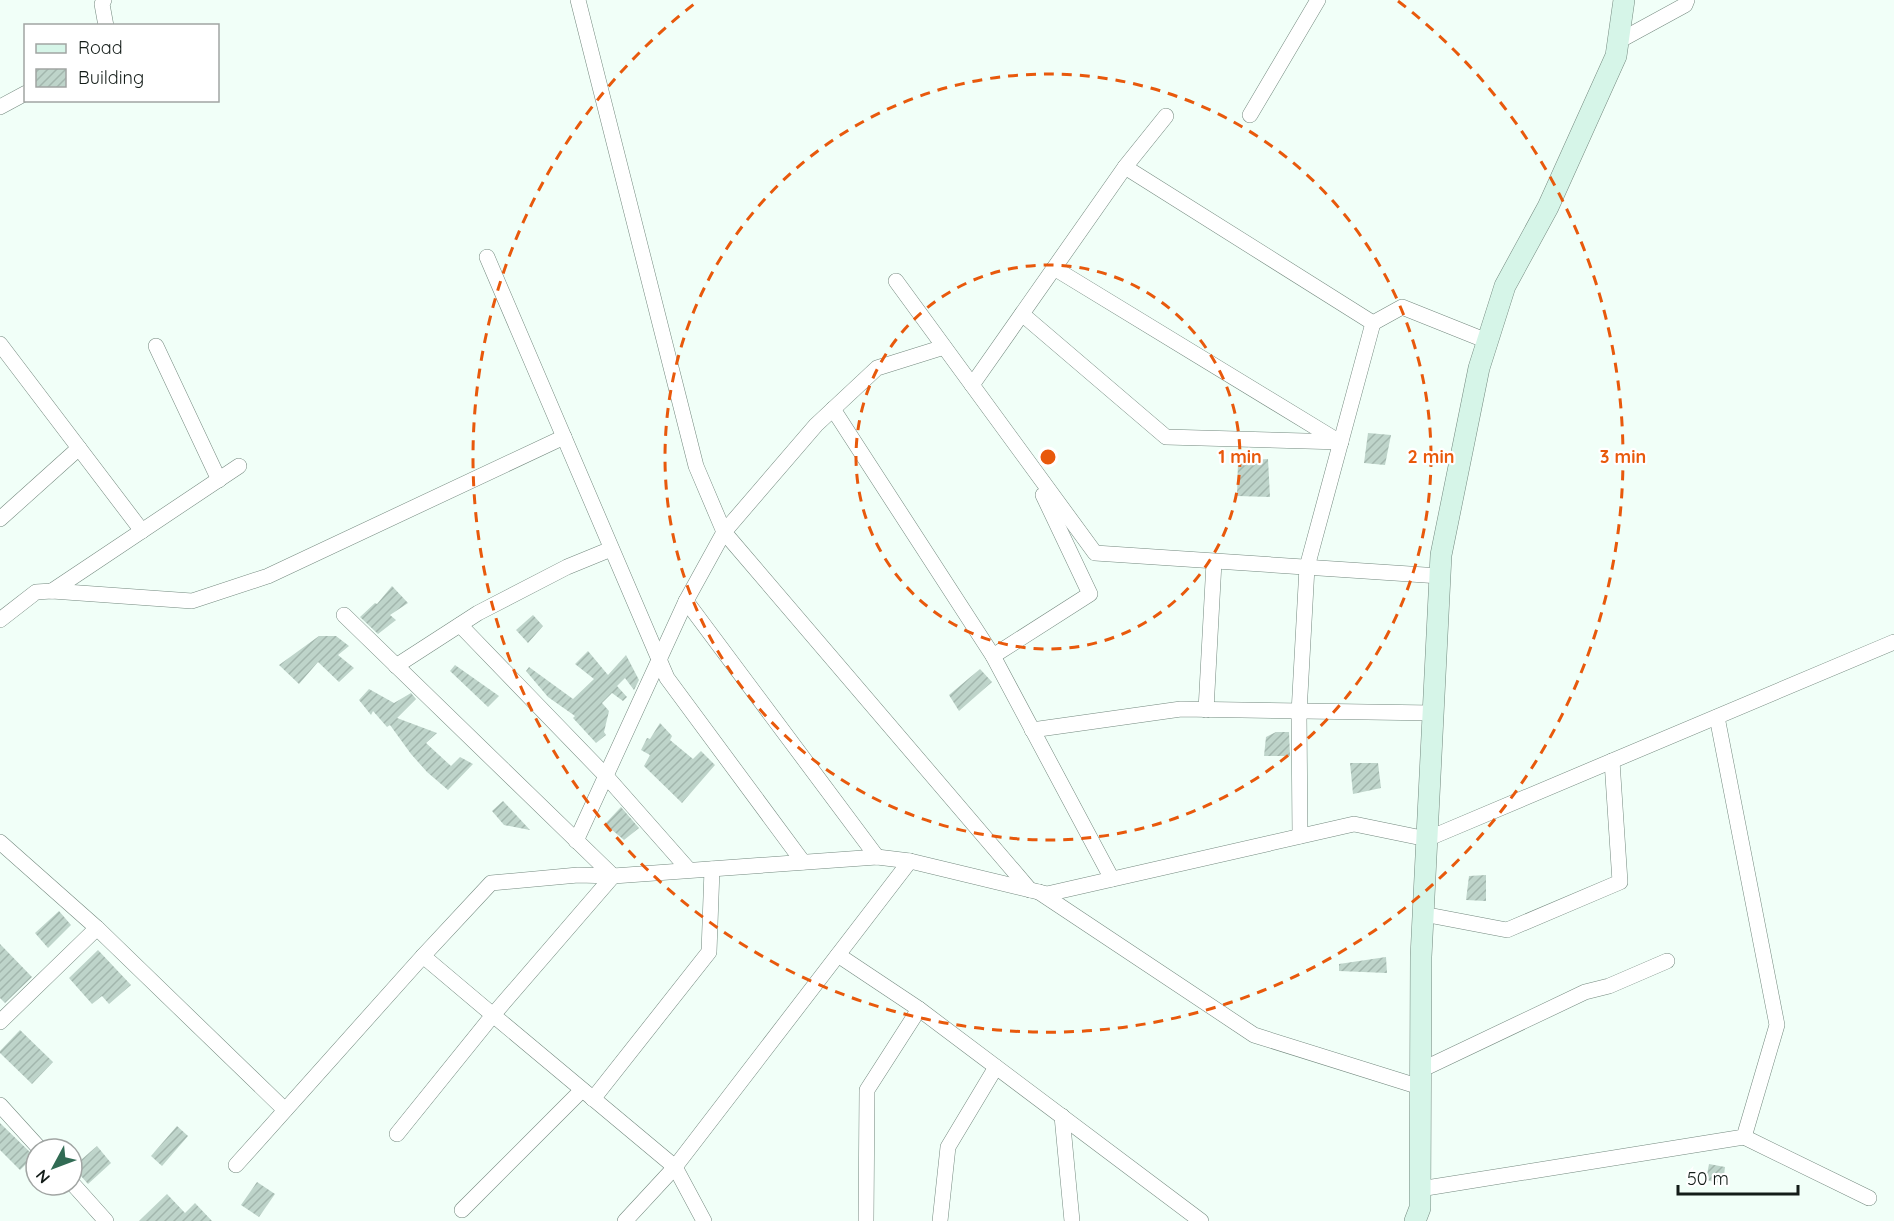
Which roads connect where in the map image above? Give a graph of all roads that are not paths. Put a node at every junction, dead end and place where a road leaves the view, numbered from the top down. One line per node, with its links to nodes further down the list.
1 (105, 0): 6 (street)
2 (578, 0): 32 (street)
3 (1318, 0): 10 (street)
4 (1624, 0): 7 (main road)
5 (1687, 0): 7 (street)
6 (106, 24)
7 (1619, 41): 18 (main road)
8 (24, 94): 9 (street)
9 (0, 107)
10 (1250, 115)
11 (1166, 116): 12 (street)
12 (1125, 167): 14 (street); 17 (street)
13 (487, 257): 24 (street)
14 (1054, 268): 16 (street); 25 (street)
15 (896, 281): 21 (street)
16 (1022, 314): 22 (street); 25 (street)
17 (1373, 323): 18 (street); 25 (street)
18 (1487, 341): 36 (main road)
19 (0, 344): 26 (street)
20 (156, 346): 29 (street)
21 (944, 347): 22 (street); 23 (street)
22 (972, 385): 27 (street)
23 (833, 409): 32 (street); 43 (street)
24 (564, 437): 33 (street); 37 (street)
25 (1341, 442): 35 (street)
26 (80, 448): 30 (street); 31 (street)
27 (1029, 463): 34 (street); 43 (street)
28 (239, 466): 29 (street)
29 (219, 480): 31 (street)
30 (0, 519)
31 (142, 531): 37 (street)
32 (724, 532): 38 (street); 64 (street)
33 (611, 549): 41 (street); 44 (street)
34 (1214, 562): 35 (street); 46 (street)
35 (1307, 567): 36 (street); 47 (street)
36 (1440, 576): 48 (main road)
37 (52, 591): 40 (street)
38 (686, 601): 44 (street); 57 (street)
39 (344, 615): 45 (street)
40 (0, 620)
41 (460, 625): 45 (street); 52 (street)
42 (1894, 642): 49 (street)
43 (993, 656): 50 (street)
44 (659, 660): 52 (street); 59 (street)
45 (396, 666): 55 (street)
46 (1206, 710): 47 (street); 50 (street)
47 (1299, 711): 48 (street); 53 (street)
48 (1433, 713): 54 (main road)
49 (1717, 717): 51 (street); 81 (street)
50 (1032, 729): 63 (street)
51 (1612, 761): 54 (street); 65 (street)
52 (606, 776): 55 (street); 61 (street)
53 (1300, 836): 54 (street); 63 (street)
54 (1427, 839): 65 (main road)
55 (576, 841): 62 (street)
56 (0, 842): 66 (street)
57 (877, 857): 58 (street); 59 (street)
58 (910, 861): 64 (street); 67 (street)
59 (803, 862): 60 (street)
60 (712, 869): 61 (street); 75 (street)
61 (689, 870): 62 (street)
62 (613, 876): 68 (street); 71 (street)
63 (1112, 879): 64 (street)
64 (1035, 891): 74 (street)
65 (1423, 914): 74 (main road)
66 (98, 928): 72 (street); 77 (street)
67 (838, 955): 70 (street); 83 (street)
68 (423, 956): 71 (street); 77 (street)
69 (1667, 962): 74 (street)
70 (919, 1009): 73 (street); 91 (street)
71 (493, 1015): 75 (street); 79 (street)
72 (0, 1022)
73 (996, 1067): 78 (street); 92 (street)
74 (1420, 1079): 84 (main road)
75 (588, 1094): 83 (street); 87 (street)
76 (0, 1105): 80 (street)
77 (285, 1110): 82 (street)
78 (1062, 1116): 93 (street); 94 (street)
79 (397, 1134)
80 (29, 1137)
81 (1744, 1137): 84 (street); 86 (street)
82 (236, 1165)
83 (675, 1167): 89 (street); 90 (street)
84 (1420, 1188): 95 (main road)
85 (84, 1197): 88 (street)
86 (1869, 1198)
87 (462, 1210)
88 (106, 1221)
89 (625, 1221)
90 (704, 1221)
91 (867, 1221)
92 (940, 1221)
93 (1072, 1221)
94 (1201, 1221)
95 (1415, 1221)

